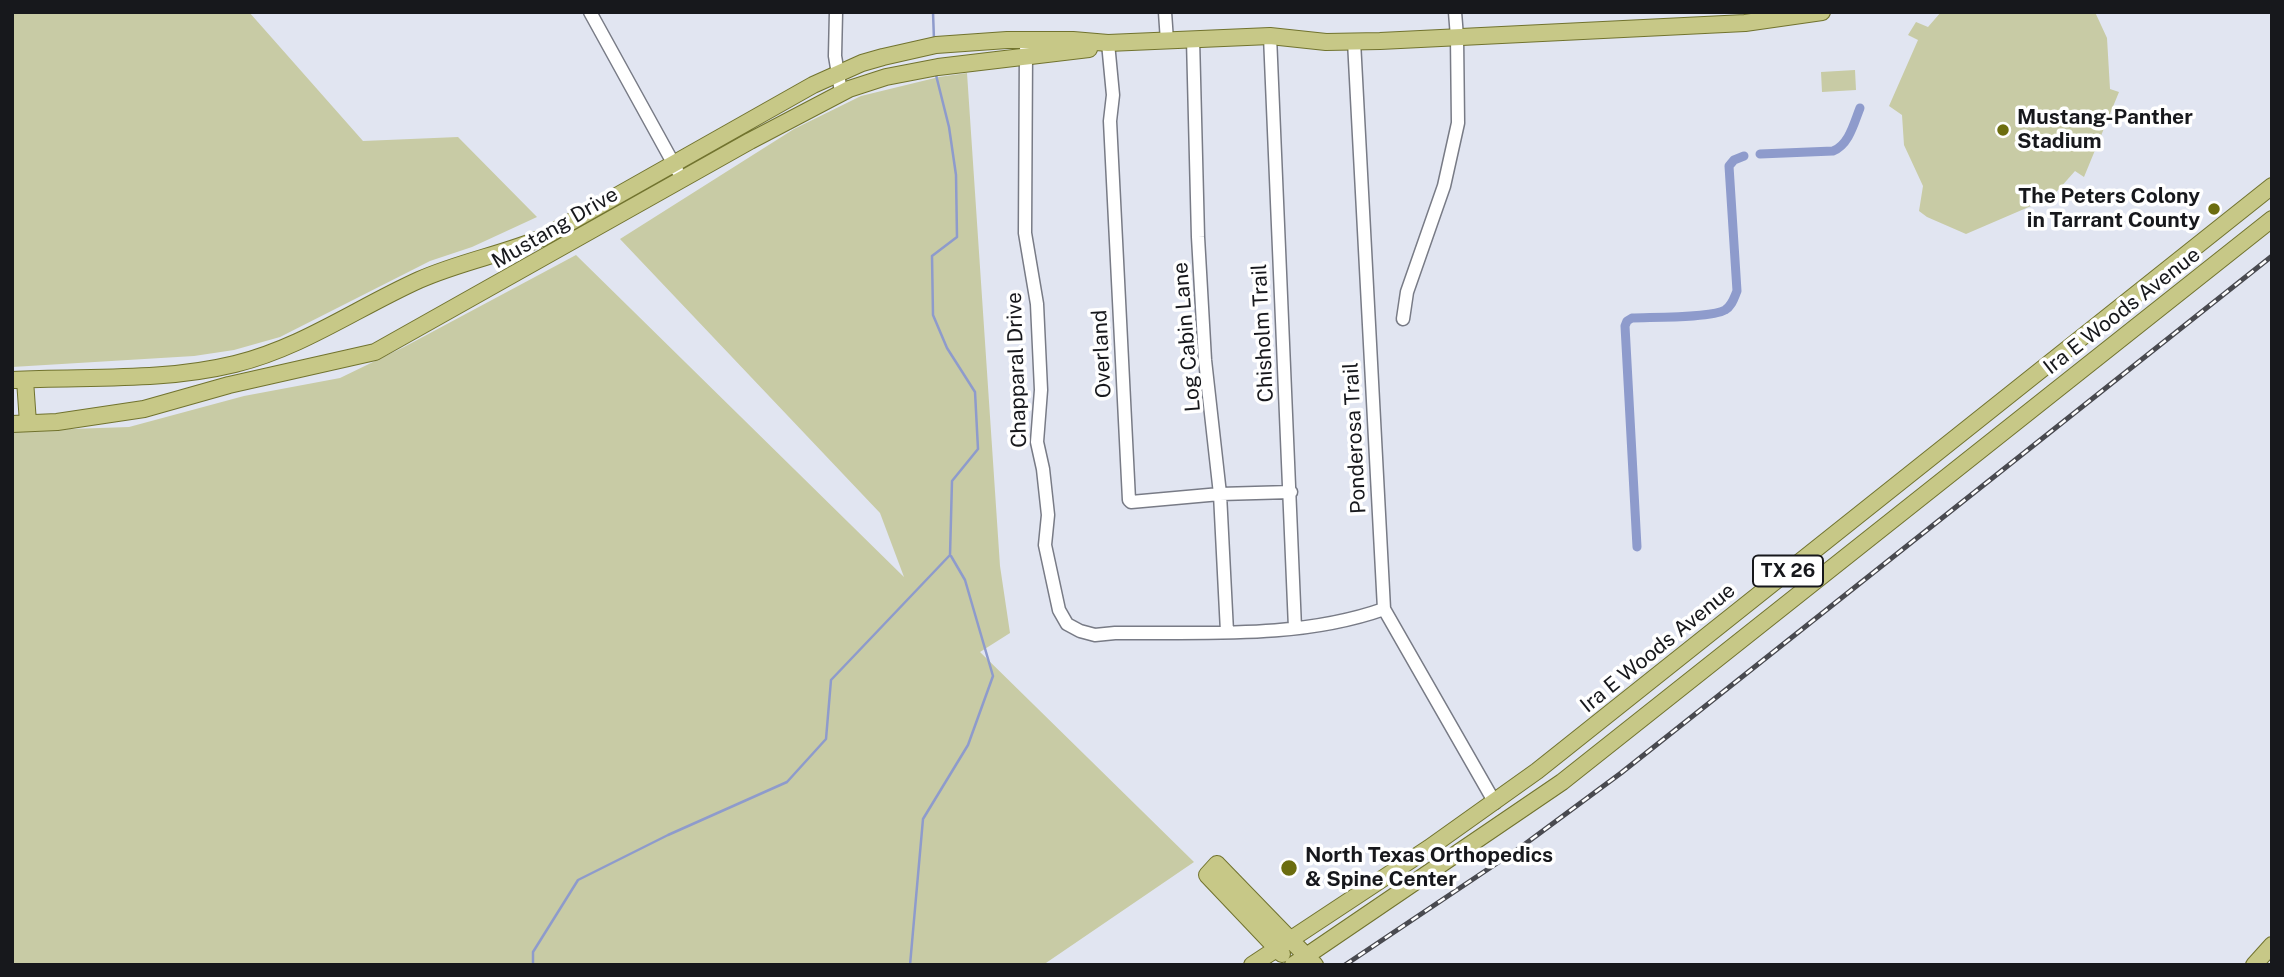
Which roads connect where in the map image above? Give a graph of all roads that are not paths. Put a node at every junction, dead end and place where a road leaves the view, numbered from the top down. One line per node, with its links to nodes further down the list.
1 (590, 12): 15 (street)
2 (836, 12): 13 (street)
3 (1165, 12): 9 (street)
4 (1455, 12): 7 (street)
5 (1822, 12): 7 (main road, Mustang Drive)
6 (1270, 36): 8 (main road, Mustang Drive); 10 (main road, Mustang Drive); 22 (street, Chisholm Trail)
7 (1457, 37): 10 (main road, Mustang Drive); 19 (street)
8 (1193, 39): 9 (main road, Mustang Drive); 23 (street, Log Cabin Lane)
9 (1167, 41): 11 (main road, Mustang Drive)
10 (1354, 41): 24 (street, Ponderosa Trail)
11 (1108, 43): 12 (main road, Mustang Drive); 23 (street, Overland)
12 (1026, 48): 13 (main road, Mustang Drive); 14 (main road, Mustang Drive); 26 (street, Chapparal Drive)
13 (837, 73): 14 (street); 15 (main road, Mustang Drive)
14 (841, 92): 16 (main road, Mustang Drive)
15 (674, 164): 16 (street); 20 (main road, Mustang Drive)
16 (681, 180): 21 (main road, Mustang Drive)
17 (2269, 193): 27 (main road, Ira E Woods Avenue / TX 26)
18 (2272, 219): 28 (main road, Ira E Woods Avenue / TX 26)
19 (1403, 319)
20 (19, 380): 21 (main road)
21 (20, 423)
22 (1291, 492): 23 (street, Overland); 25 (street, Chisholm Trail)
23 (1220, 494): 26 (street, Log Cabin Lane)
24 (1384, 609): 25 (street, Chapparal Drive); 29 (street, Ponderosa Trail)
25 (1295, 628): 26 (street, Chapparal Drive)
26 (1227, 632)
27 (1649, 682): 28 (main road); 29 (main road, Ira E Woods Avenue / TX 26)
28 (1664, 702): 33 (main road, Ira E Woods Avenue / TX 26)
29 (1495, 803): 30 (main road, Ira E Woods Avenue / TX 26)
30 (1291, 939): 32 (main road, Ira E Woods Avenue / TX 26); 32 (main road); 33 (main road)
31 (2272, 945): 35 (main road)
32 (1277, 948): 33 (main road); 34 (main road, Ira E Woods Avenue / TX 26)
33 (1302, 962)
34 (1252, 965)
35 (2254, 965)

